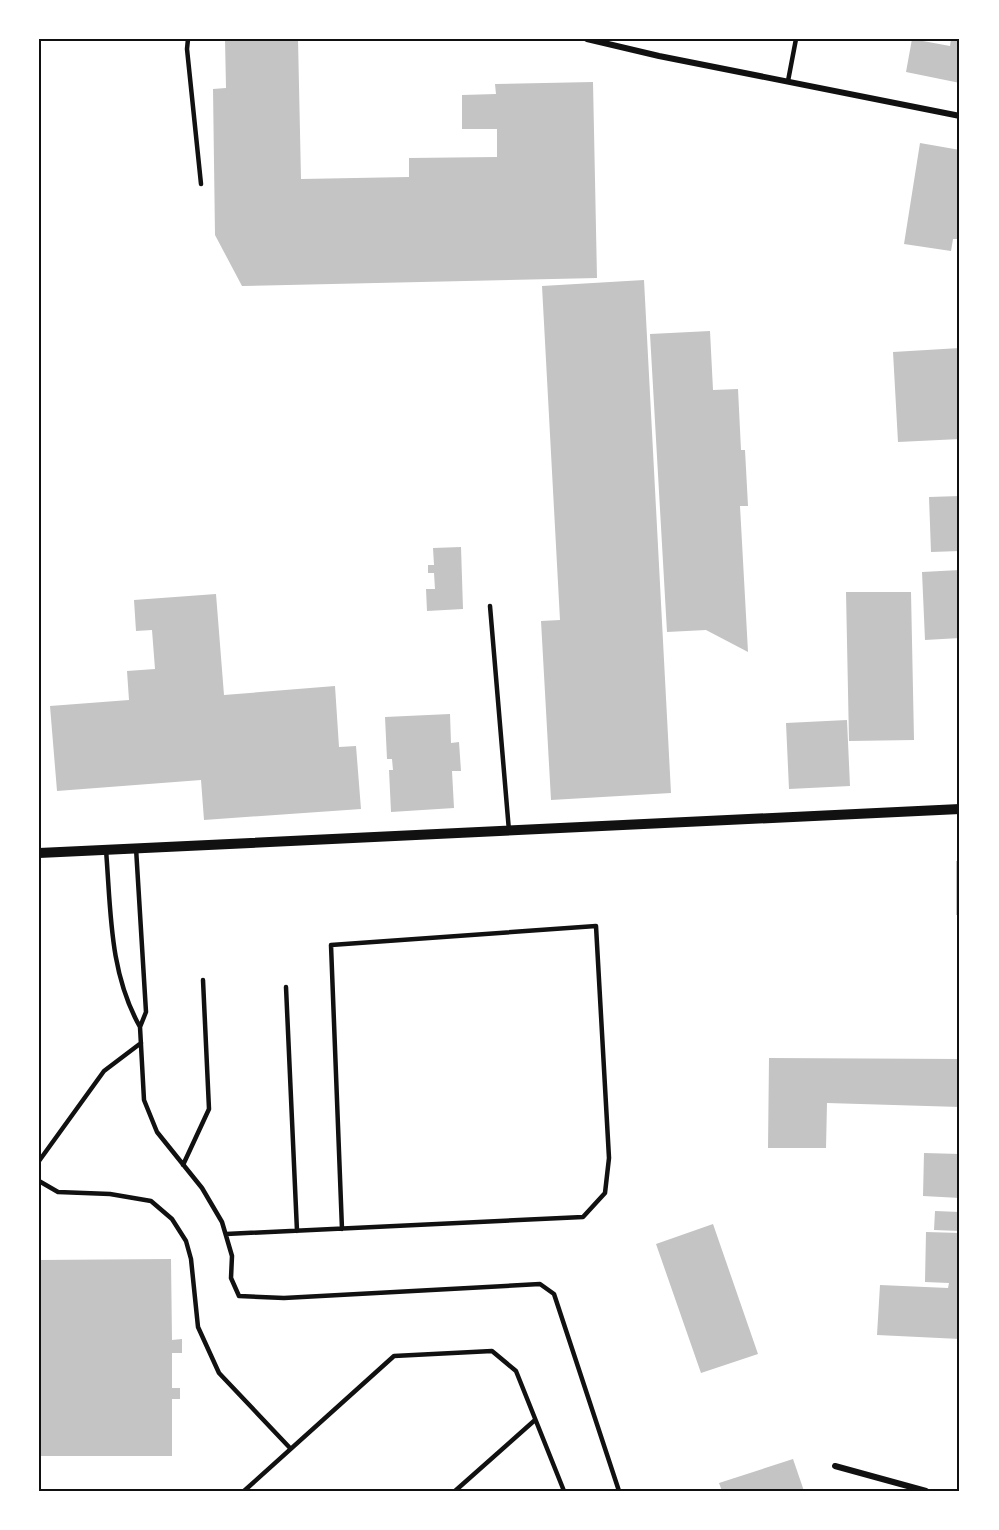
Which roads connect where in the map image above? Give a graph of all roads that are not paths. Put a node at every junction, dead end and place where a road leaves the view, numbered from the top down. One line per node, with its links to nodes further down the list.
1 (188, 39): 6 (lane)
2 (587, 39): 4 (street)
3 (796, 39): 4 (lane)
4 (788, 81): 5 (street)
5 (960, 116)
6 (201, 184)
7 (490, 606): 9 (lane)
8 (960, 809): 9 (street)
9 (509, 831): 10 (street)
10 (136, 848): 11 (street); 15 (lane)
11 (106, 850): 12 (street); 15 (lane)
12 (39, 853)
13 (203, 980): 18 (lane)
14 (286, 987): 21 (lane)
15 (140, 1027): 16 (lane)
16 (141, 1043): 17 (lane); 18 (lane)
17 (39, 1161)
18 (183, 1165): 22 (lane)
19 (39, 1181): 24 (lane)
20 (342, 1229): 20 (lane); 21 (lane)
21 (297, 1231): 22 (lane)
22 (226, 1234): 29 (lane)
23 (535, 1420): 24 (lane); 27 (lane); 28 (lane)
24 (290, 1448): 26 (lane)
25 (835, 1466): 30 (street)
26 (244, 1491)
27 (454, 1491)
28 (564, 1491)
29 (619, 1491)
30 (926, 1491)

